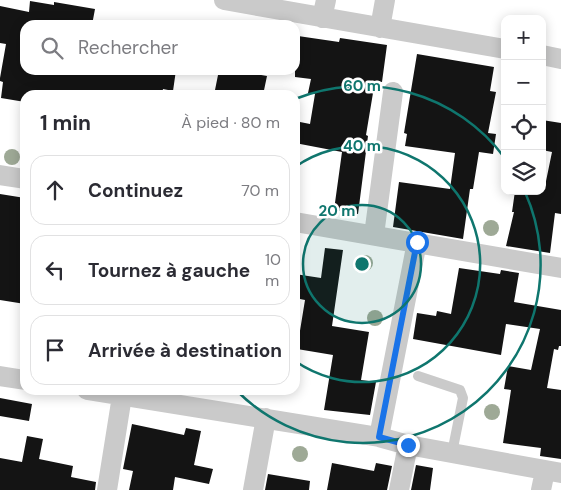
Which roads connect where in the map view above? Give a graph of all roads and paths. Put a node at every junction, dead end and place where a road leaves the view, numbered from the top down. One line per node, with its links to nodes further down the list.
1 (224, 0): 3 (street)
2 (385, 0): 4 (street)
3 (324, 9): 4 (street)
4 (380, 28): 5 (street)
5 (501, 48)
6 (546, 56): 7 (street)
7 (561, 59)
8 (393, 92): 12 (street)
9 (0, 175): 10 (street)
10 (20, 178)
11 (300, 223): 12 (street)
12 (374, 235): 13 (street)
13 (417, 242): 14 (street); 21 (street)
14 (561, 268)
15 (0, 376): 17 (street)
16 (418, 376): 23 (lane)
17 (20, 379)
18 (116, 395): 19 (street)
19 (122, 396): 20 (street); 25 (street)
20 (266, 418): 21 (street); 26 (street)
21 (379, 437): 22 (street)
22 (408, 445): 23 (street); 27 (street)
23 (452, 453): 24 (street)
24 (549, 478)
25 (107, 490)
26 (253, 490)
27 (399, 490)

